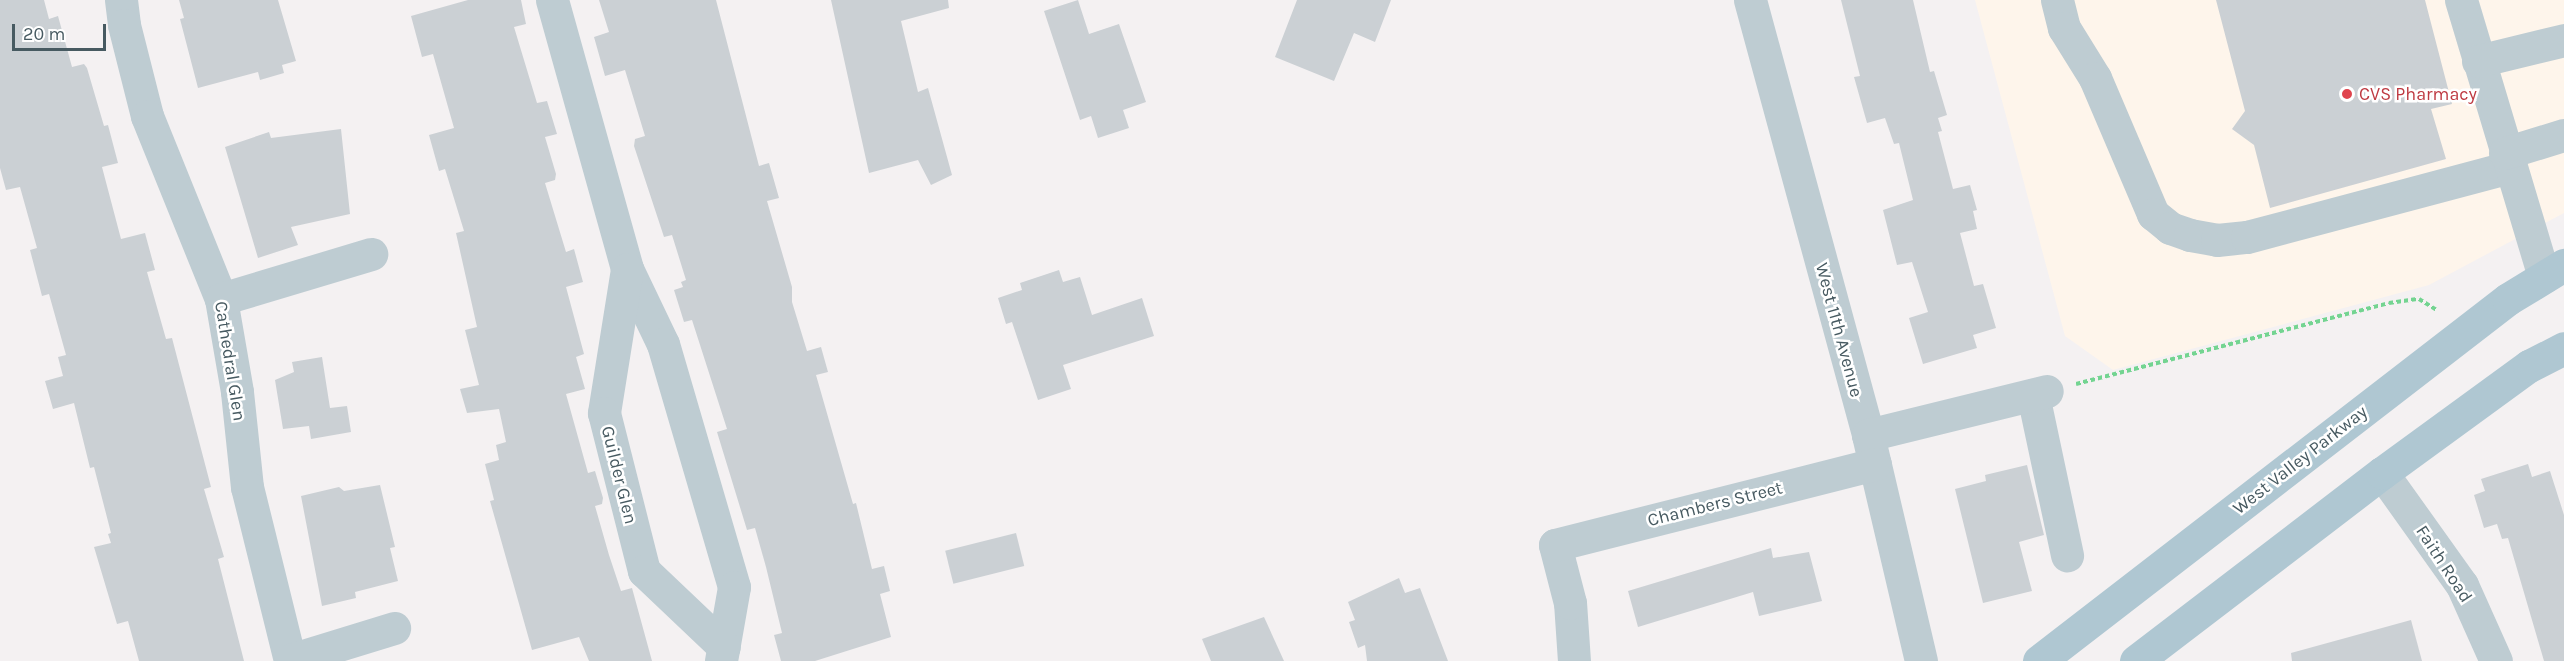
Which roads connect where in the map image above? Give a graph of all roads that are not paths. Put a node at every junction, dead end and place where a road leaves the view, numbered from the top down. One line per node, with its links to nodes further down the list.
1 (121, 0): 13 (street, Cathedral Glen)
2 (552, 0): 11 (street, Guilder Glen)
3 (1749, 0): 15 (street, West 11th Avenue)
4 (2057, 0): 9 (street)
5 (2461, 0): 7 (street)
6 (2564, 40): 7 (street)
7 (2478, 61): 9 (street)
8 (2564, 135): 9 (street)
9 (2508, 160): 12 (street)
10 (371, 254): 13 (street)
11 (627, 269): 19 (street, Guilder Glen); 19 (street, Guilder Glen)
12 (2554, 271): 23 (main road, West Valley Parkway)
13 (221, 299): 20 (street, Cathedral Glen)
14 (2564, 348): 16 (main road)
15 (1871, 449): 17 (street, Chambers Street); 21 (street, Chambers Street); 22 (street, West 11th Avenue)
16 (2382, 473): 24 (main road); 25 (street, Faith Road)
17 (2067, 555)
18 (394, 628): 20 (street)
19 (722, 654)
20 (290, 661)
21 (1574, 661)
22 (1921, 661)
23 (2039, 661)
24 (2136, 661)
25 (2496, 661)

